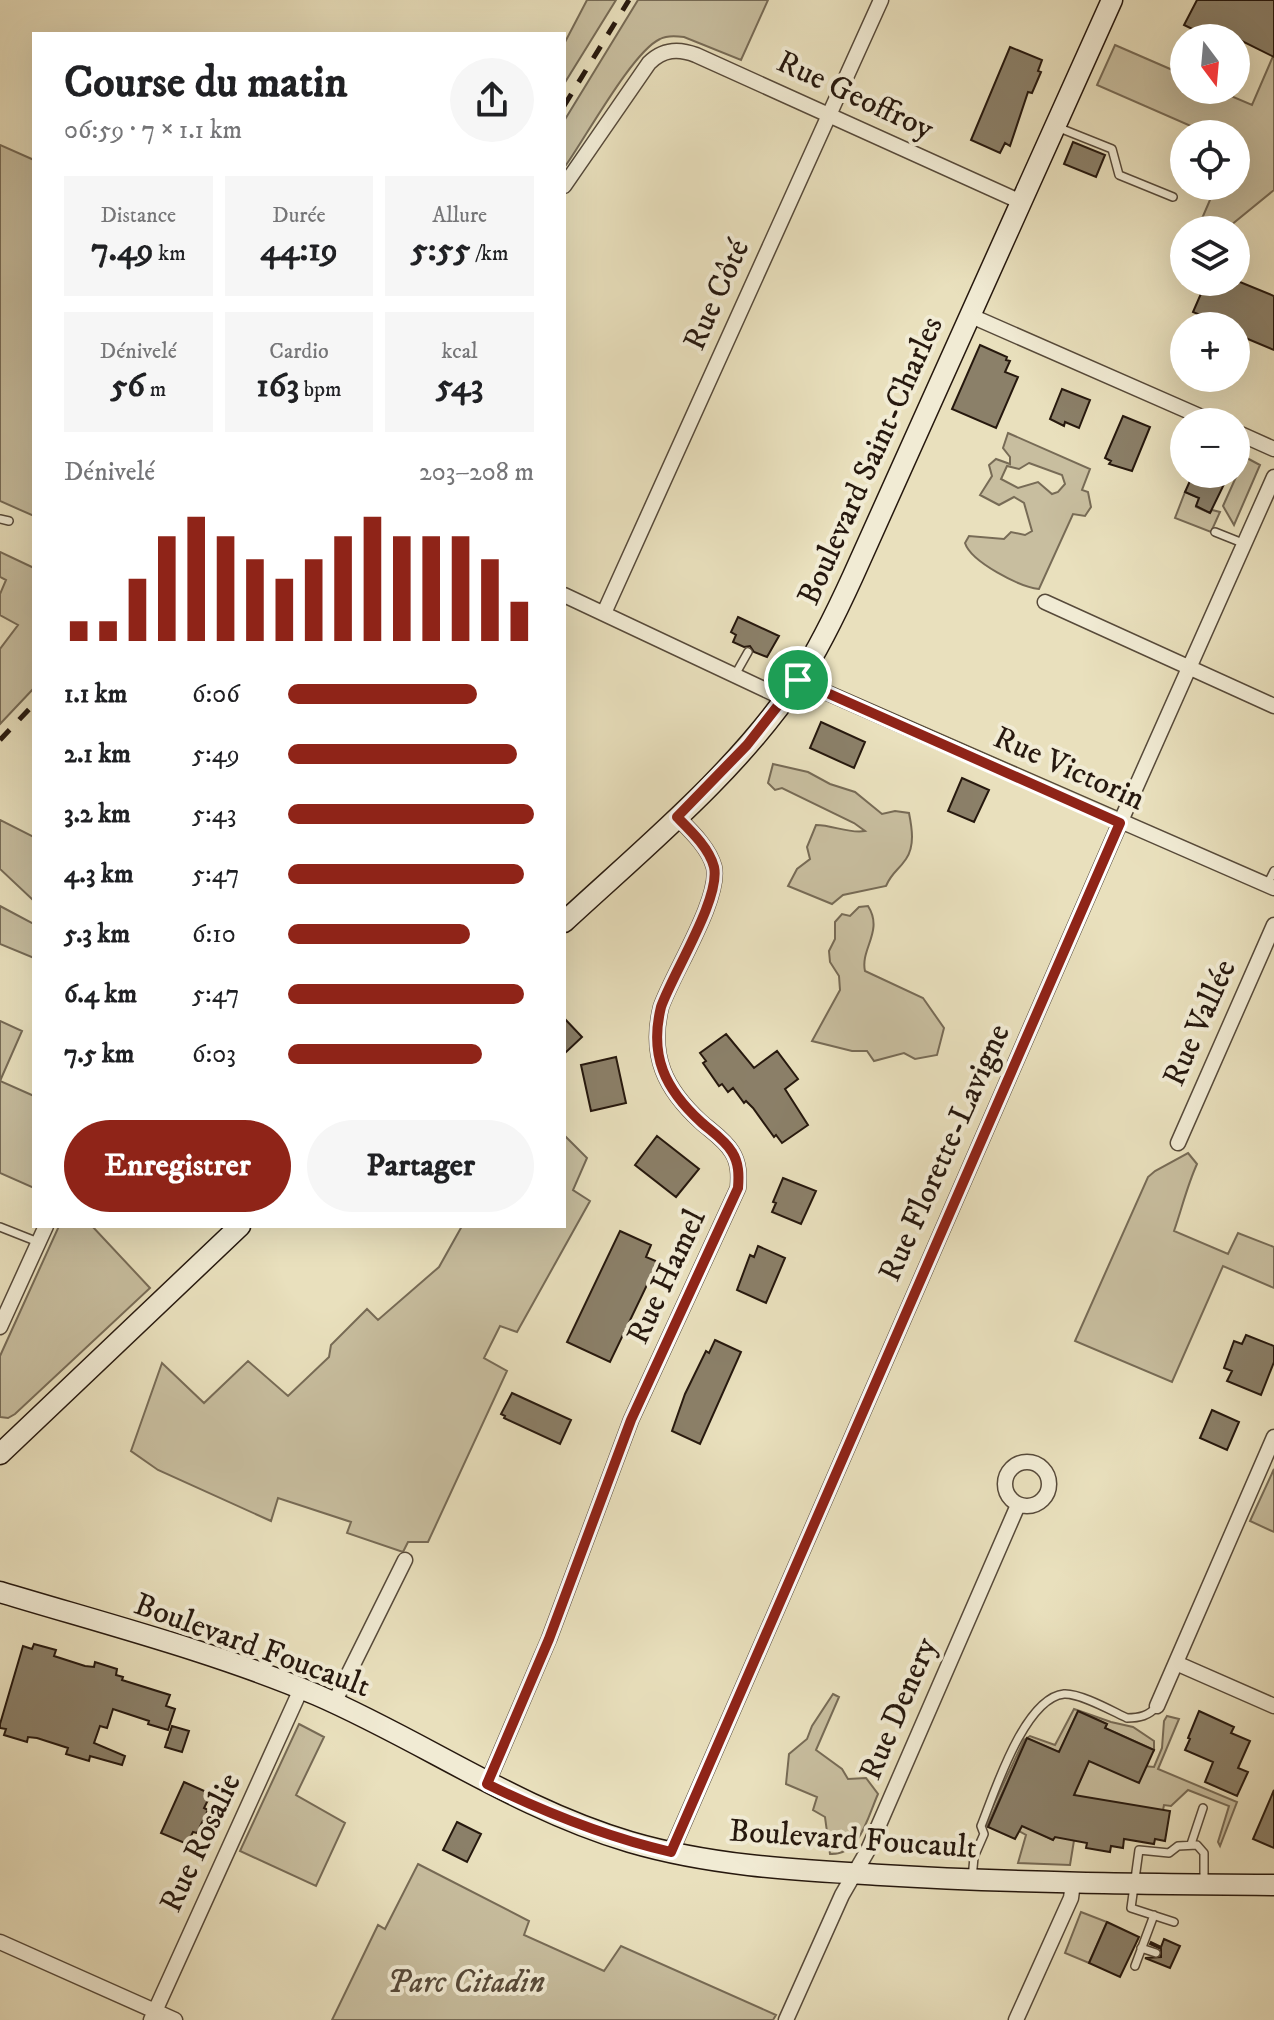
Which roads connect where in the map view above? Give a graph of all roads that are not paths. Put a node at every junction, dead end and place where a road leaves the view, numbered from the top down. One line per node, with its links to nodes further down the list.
1 (881, 0): 3 (street, Rue Côté)
2 (1112, 0): 4 (street, Boulevard Saint-Charles)
3 (830, 114): 5 (street, Rue Geoffroy); 7 (street, Rue Geoffroy); 17 (street, Rue Côté)
4 (1055, 126): 6 (lane); 7 (street, Boulevard Saint-Charles)
5 (566, 183)
6 (1170, 196)
7 (1021, 202): 8 (street, Boulevard Saint-Charles)
8 (969, 315): 9 (street); 21 (street, Boulevard Saint-Charles)
9 (1181, 408)
10 (1250, 438): 11 (street)
11 (1274, 449)
12 (1274, 477): 14 (street, Rue Florette-Lavigne)
13 (1215, 532): 14 (lane)
14 (1245, 544): 19 (street, Rue Florette-Lavigne)
15 (566, 596): 17 (street)
16 (1045, 602): 19 (street)
17 (604, 613): 20 (street)
18 (748, 652): 20 (lane)
19 (1189, 668): 23 (street); 25 (street, Rue Florette-Lavigne)
20 (735, 675): 22 (street)
21 (798, 680): 22 (street, Boulevard Saint-Charles); 25 (street, Rue Victorin)
22 (785, 699): 24 (street, Boulevard Saint-Charles)
23 (1274, 706)
24 (677, 817): 28 (street, Boulevard Saint-Charles); 46 (street, Rue Hamel)
25 (1120, 823): 27 (street, Rue Victorin); 49 (street, Rue Florette-Lavigne)
26 (1274, 871): 27 (lane)
27 (1270, 886)
28 (566, 920)
29 (1274, 925): 30 (street, Rue Vallée)
30 (1178, 1143)
31 (0, 1227): 34 (lane)
32 (45, 1228): 34 (street)
33 (238, 1228): 37 (street)
34 (38, 1242): 35 (street)
35 (0, 1327)
36 (1274, 1437): 41 (street)
37 (3, 1443)
38 (1018, 1505): 50 (street, Rue Denery)
39 (405, 1560): 43 (street)
40 (0, 1592): 42 (street, Boulevard Foucault)
41 (1176, 1663): 44 (street); 45 (street)
42 (301, 1689): 43 (street, Boulevard Foucault); 62 (street, Rue Rosalie)
43 (334, 1703): 46 (street, Boulevard Foucault)
44 (1157, 1706): 51 (lane)
45 (1274, 1706)
46 (487, 1784): 49 (street, Boulevard Foucault)
47 (1203, 1808): 48 (lane)
48 (1191, 1844): 53 (lane); 54 (lane)
49 (671, 1852): 50 (street, Boulevard Foucault)
50 (855, 1873): 51 (street, Boulevard Foucault); 64 (street, Rue Denery)
51 (972, 1879): 52 (street, Boulevard Foucault)
52 (1073, 1883): 53 (street, Boulevard Foucault); 65 (street)
53 (1132, 1884): 54 (street, Boulevard Foucault); 56 (lane)
54 (1204, 1885): 55 (street, Boulevard Foucault)
55 (1274, 1885)
56 (1154, 1915): 57 (lane); 59 (lane)
57 (1174, 1922)
58 (0, 1942): 62 (street)
59 (1141, 1948): 60 (lane); 61 (lane)
60 (1156, 1953)
61 (1135, 1966)
62 (153, 2016): 63 (street)
63 (175, 2020)
64 (786, 2020)
65 (1016, 2020)

